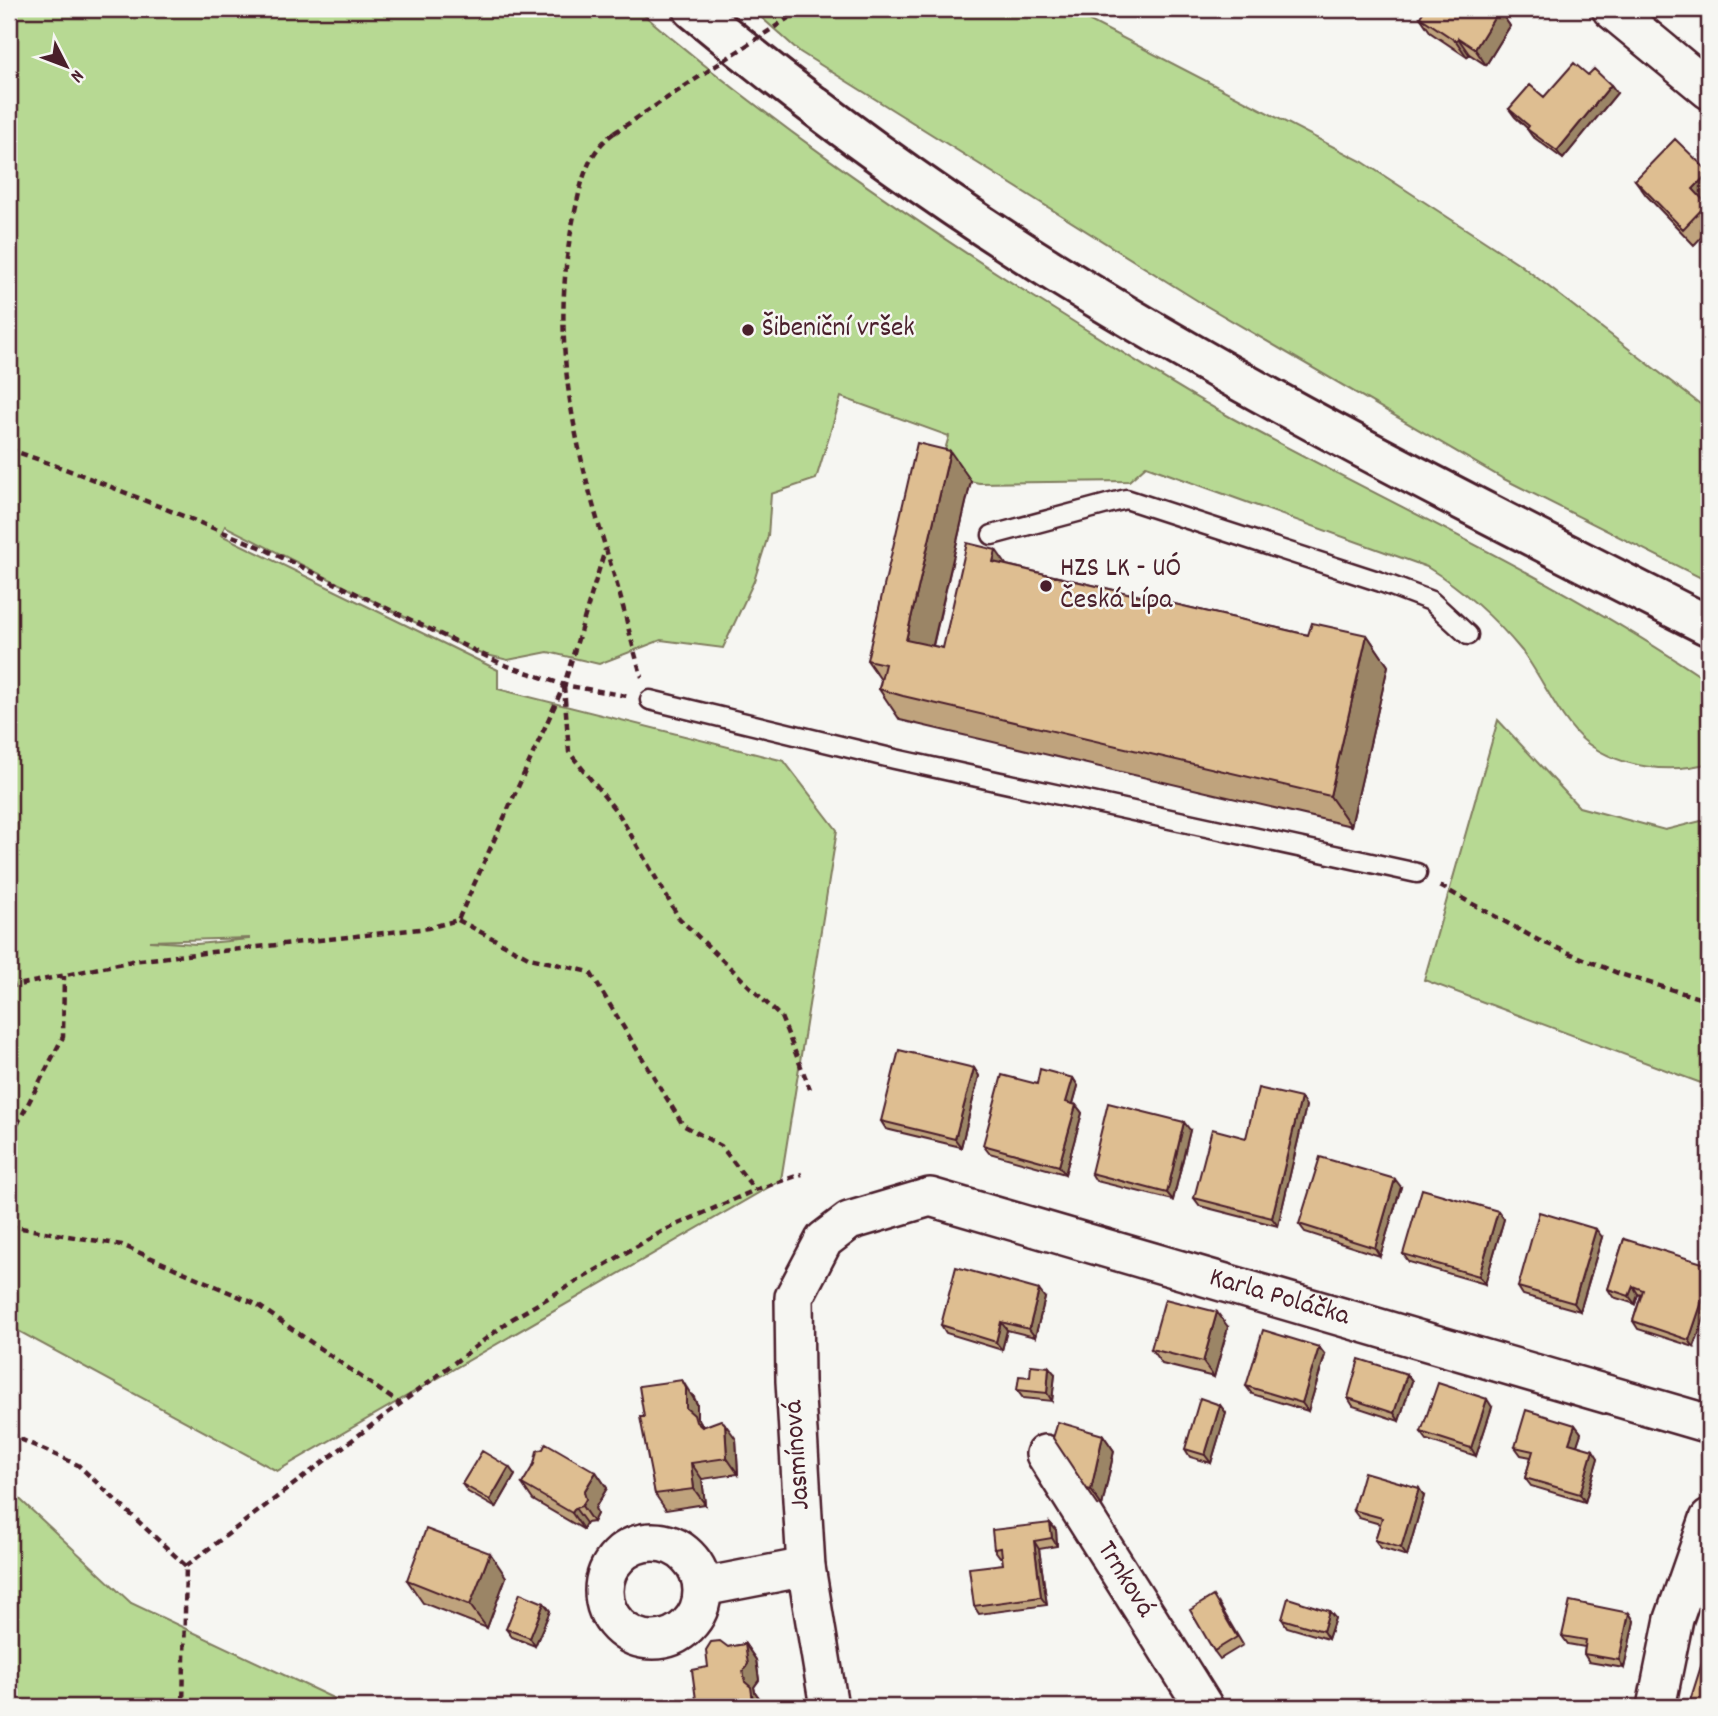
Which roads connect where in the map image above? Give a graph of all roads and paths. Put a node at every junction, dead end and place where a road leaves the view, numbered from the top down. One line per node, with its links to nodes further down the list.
1 (693, 9): 8 (main road)
2 (802, 9): 7 (path, bridge)
3 (1611, 9): 4 (street)
4 (1709, 90)
5 (9, 449): 10 (path)
6 (992, 535): 9 (lane)
7 (605, 548): 10 (path); 11 (path)
8 (1709, 626)
9 (1468, 635)
10 (564, 685): 11 (path); 13 (path); 17 (path)
11 (650, 699): 12 (lane)
12 (1418, 873): 16 (path)
13 (458, 920): 14 (path); 20 (path)
14 (64, 976): 15 (path); 18 (path)
15 (9, 987)
16 (1709, 1001)
17 (810, 1089)
18 (9, 1133)
19 (802, 1174): 20 (path)
20 (755, 1190): 23 (path)
21 (849, 1221): 24 (street, Karla Poláčka); 29 (street, Jasmínová)
22 (9, 1227): 23 (path)
23 (400, 1404): 28 (path)
24 (1709, 1424)
25 (9, 1434): 28 (path)
26 (1045, 1454): 33 (street, Trnková)
27 (1709, 1519): 34 (street)
28 (186, 1566): 31 (path)
29 (806, 1567): 30 (street); 32 (street, Jasmínová)
30 (703, 1587)
31 (183, 1707)
32 (828, 1707)
33 (1204, 1707)
34 (1656, 1707)

